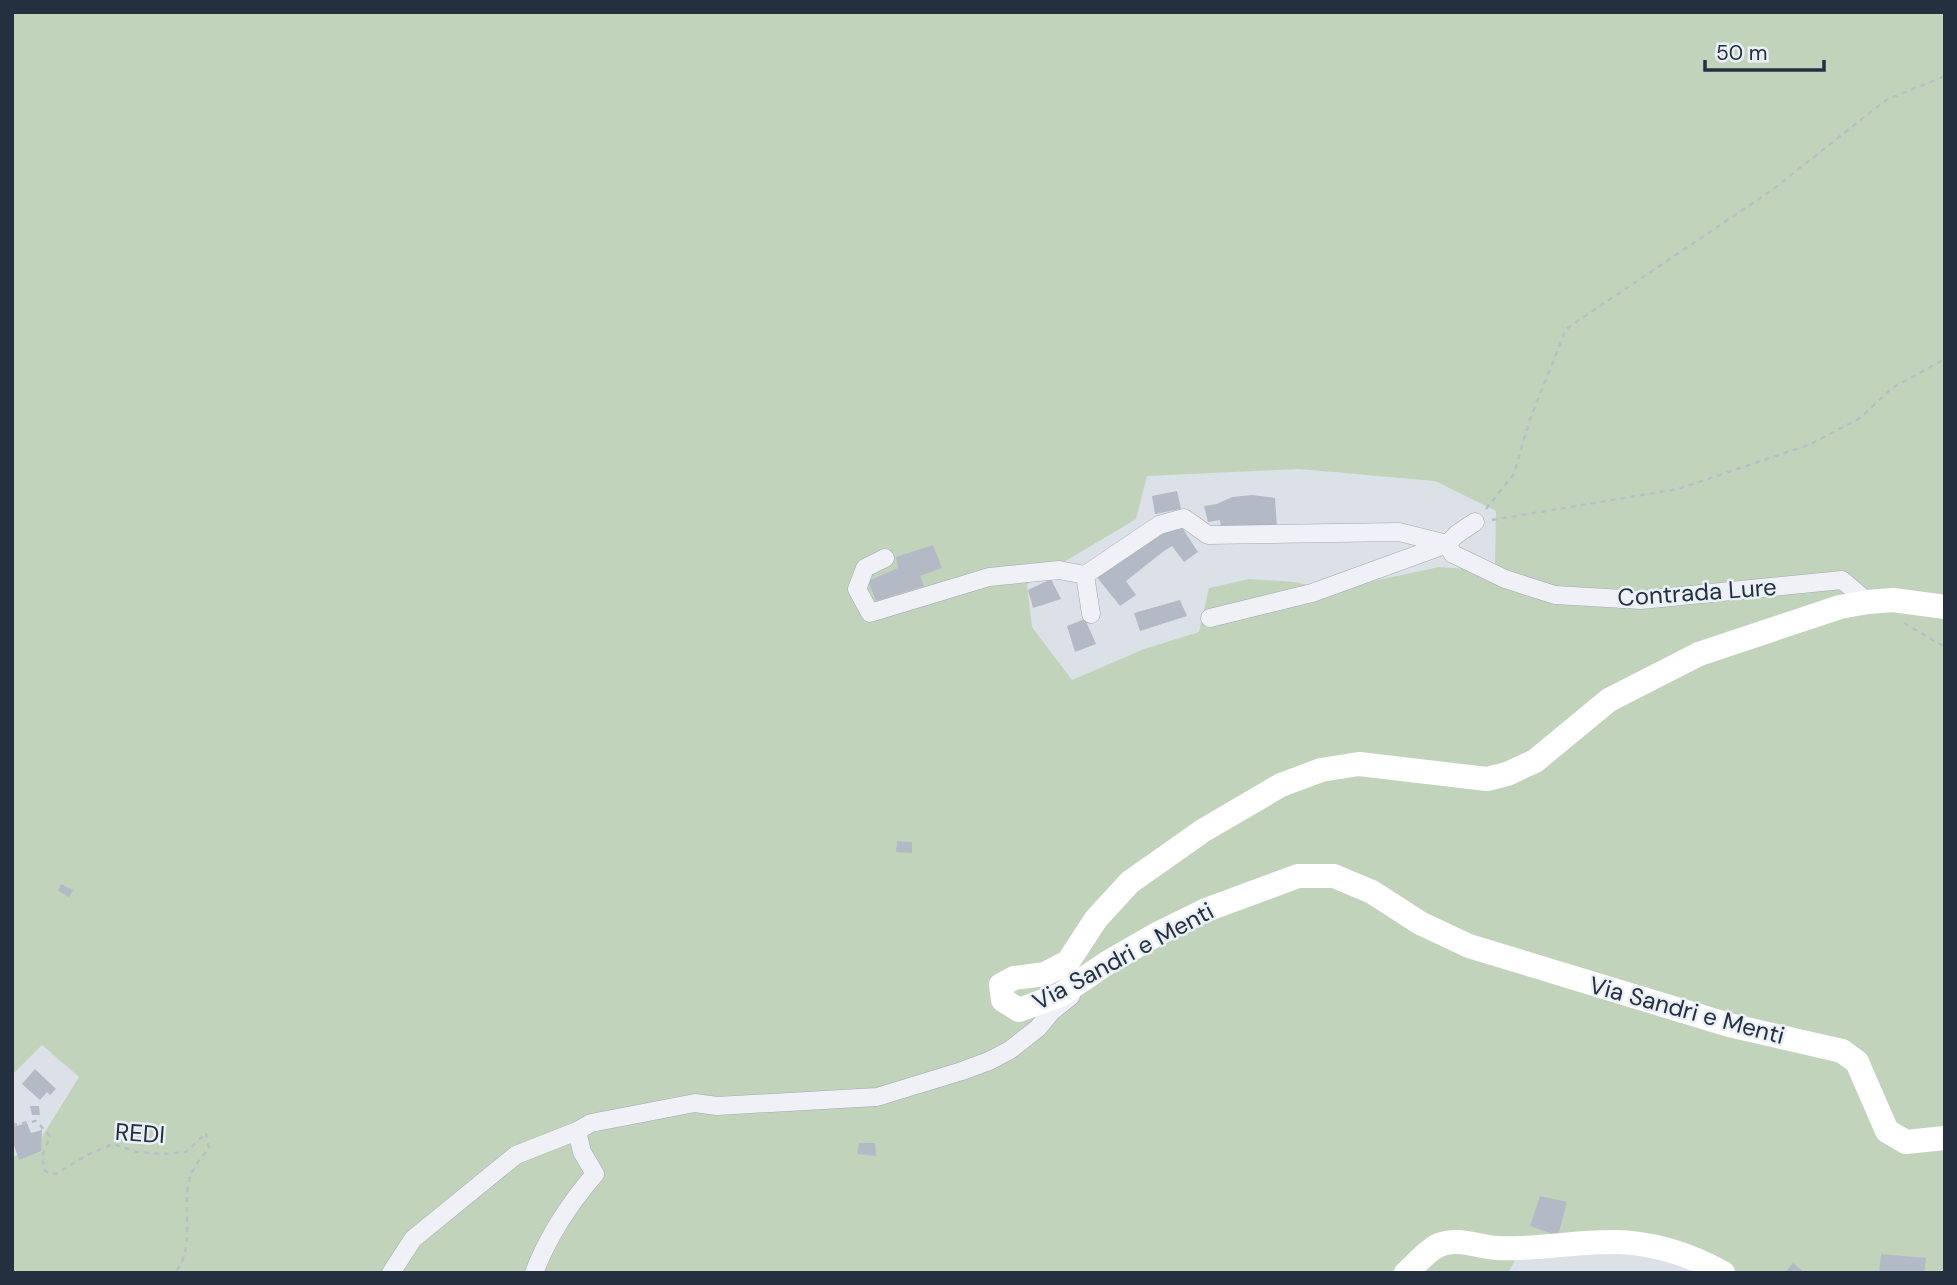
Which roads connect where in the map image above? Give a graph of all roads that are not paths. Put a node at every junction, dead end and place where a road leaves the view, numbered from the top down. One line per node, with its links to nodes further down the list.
1 (1475, 522): 2 (street)
2 (1447, 544): 4 (street); 5 (street, Contrada Lure); 8 (street)
3 (885, 558): 4 (street)
4 (1085, 575): 7 (street)
5 (1868, 601): 6 (main road, Via Sandri e Menti); 9 (main road, Via Sandri e Menti)
6 (1945, 607)
7 (1091, 614)
8 (1210, 618)
9 (1078, 983): 10 (street); 11 (main road, Via Sandri e Menti)
10 (577, 1131): 12 (street); 13 (street)
11 (1945, 1138)
12 (391, 1273)
13 (534, 1273)
14 (1406, 1273): 15 (main road)
15 (1723, 1273)

